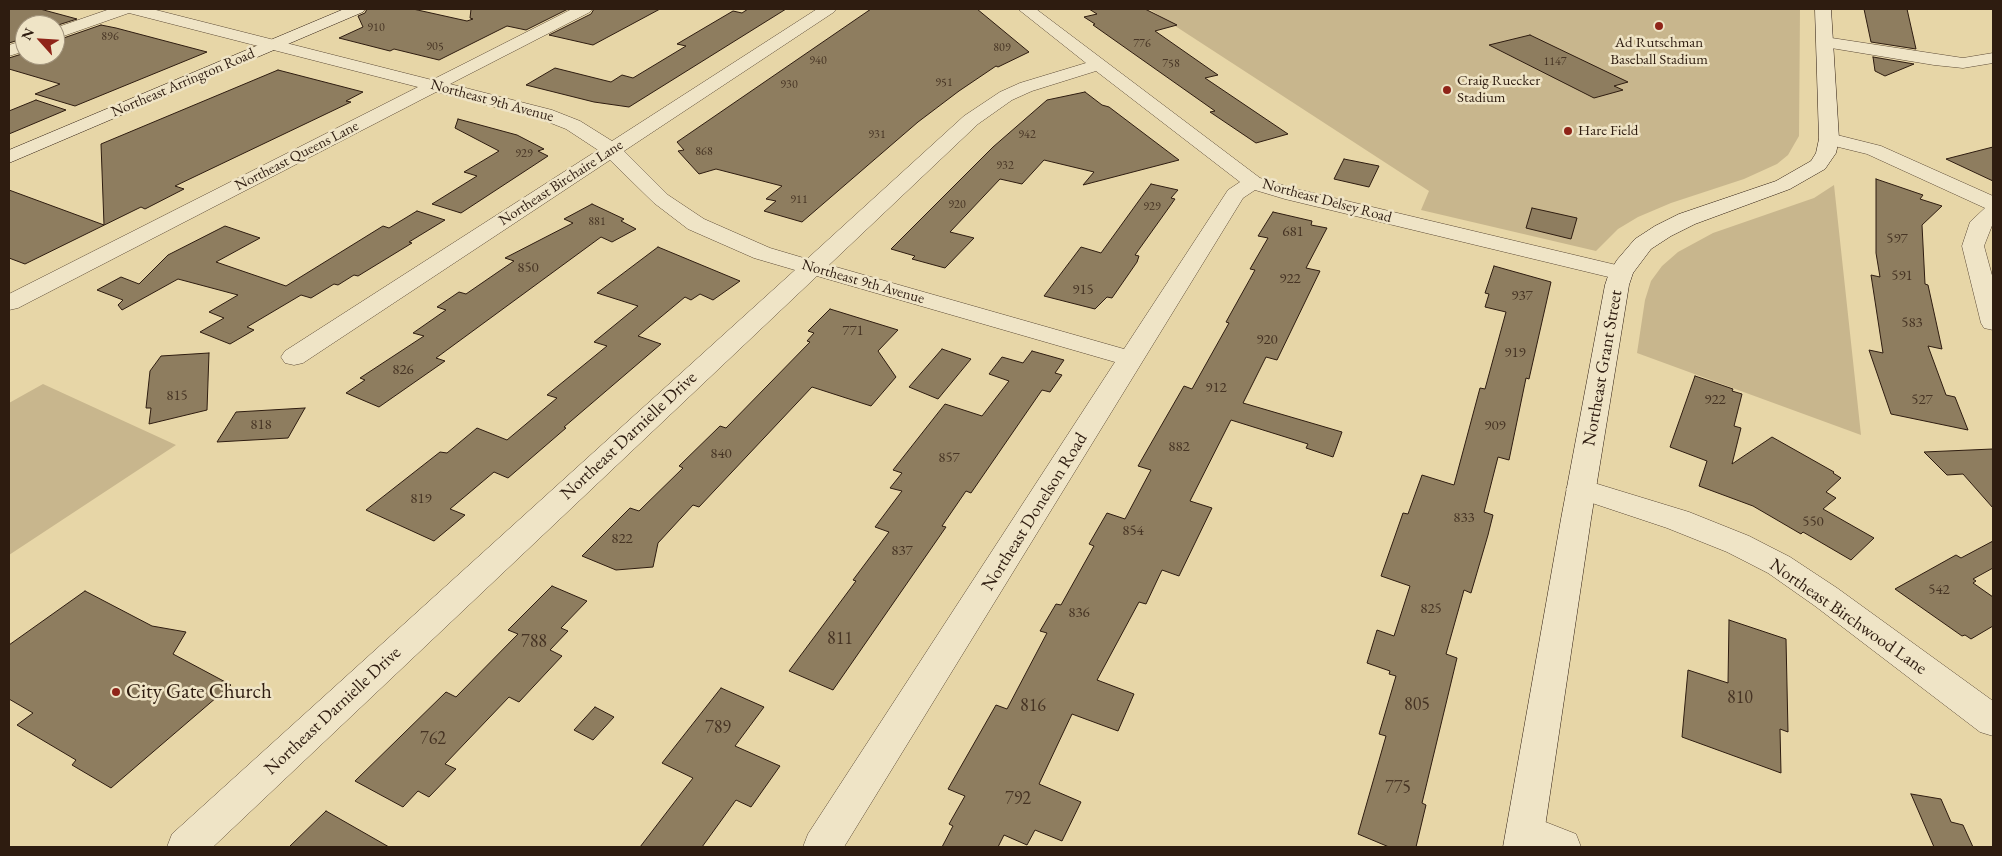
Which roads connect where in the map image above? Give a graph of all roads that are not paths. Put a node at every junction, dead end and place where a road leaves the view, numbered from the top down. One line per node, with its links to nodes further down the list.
1 (124, 9): 8 (street)
2 (134, 9): 10 (street, Northeast 9th Avenue)
3 (357, 9): 10 (street, Northeast Arrington Road)
4 (584, 9): 13 (street, Northeast Queens Lane)
5 (828, 9): 15 (street, Northeast Birchaire Lane)
6 (1026, 9): 12 (street, Northeast Delsey Road)
7 (1823, 9): 9 (street, Northeast Grant Street)
8 (65, 30)
9 (1825, 42): 11 (street); 14 (street, Northeast Grant Street)
10 (274, 44): 13 (street, Northeast 9th Avenue); 16 (street, Northeast Arrington Road)
11 (1993, 58)
12 (1098, 65): 17 (street, Northeast Delsey Road); 20 (street, Northeast Darnielle Drive)
13 (435, 86): 15 (street, Northeast 9th Avenue); 22 (street, Northeast Queens Lane)
14 (1829, 139): 18 (street); 21 (street, Northeast Grant Street)
15 (612, 150): 20 (street, Northeast 9th Avenue); 24 (street, Northeast Birchaire Lane)
16 (9, 157)
17 (1253, 182): 21 (street, Northeast Delsey Road); 25 (street, Northeast Donelson Road)
18 (1993, 204)
19 (1993, 213): 23 (street)
20 (813, 267): 25 (street, Northeast 9th Avenue); 29 (street, Northeast Darnielle Drive)
21 (1621, 273): 26 (street, Northeast Grant Street)
22 (9, 303)
23 (1993, 323)
24 (294, 357)
25 (1132, 359): 30 (street, Northeast Donelson Road)
26 (1581, 489): 27 (street, Northeast Birchwood Lane); 28 (street, Northeast Grant Street)
27 (1993, 721)
28 (1524, 840): 31 (street)
29 (186, 847)
30 (822, 847)
31 (1562, 847)

